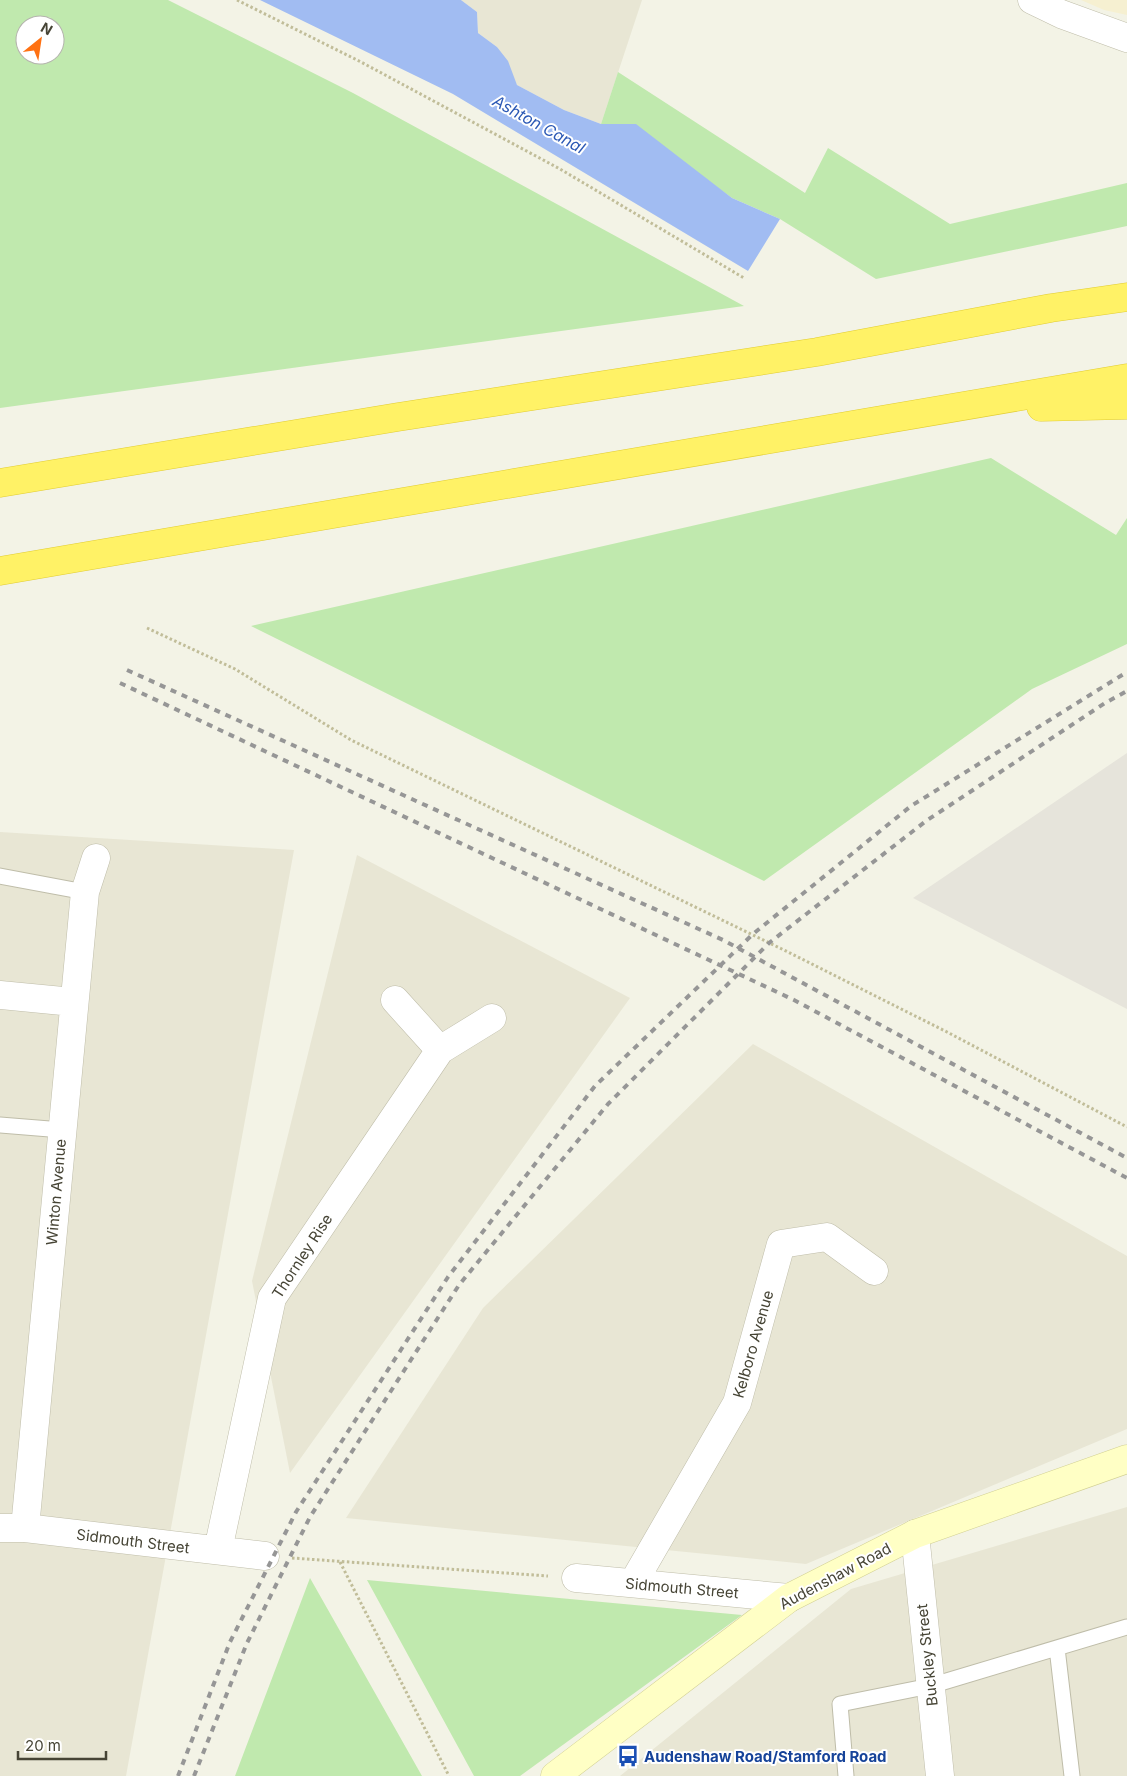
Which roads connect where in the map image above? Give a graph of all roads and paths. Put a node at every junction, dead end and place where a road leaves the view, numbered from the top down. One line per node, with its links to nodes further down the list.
1 (237, 0): 4 (path)
2 (1032, 0): 3 (street)
3 (1127, 38)
4 (744, 278)
5 (1127, 287): 7 (highway)
6 (1127, 297): 7 (highway)
7 (1051, 308): 11 (highway)
8 (1127, 378): 10 (highway)
9 (1127, 405): 10 (highway)
10 (940, 410): 12 (highway)
11 (0, 483)
12 (0, 571)
13 (146, 628): 23 (path)
14 (96, 858): 16 (street, Winton Avenue)
15 (0, 876): 16 (lane)
16 (85, 892): 19 (street, Winton Avenue)
17 (0, 995): 19 (street)
18 (395, 1000): 21 (street)
19 (73, 1002): 24 (street, Winton Avenue)
20 (492, 1018): 21 (street, Thornley Rise)
21 (440, 1050): 29 (street, Thornley Rise)
22 (0, 1125): 24 (lane)
23 (1127, 1127)
24 (62, 1130): 27 (street, Winton Avenue)
25 (874, 1271): 33 (street, Kelboro Avenue)
26 (1127, 1459): 28 (main road, Audenshaw Road)
27 (13, 1528): 29 (street, Sidmouth Street)
28 (915, 1534): 34 (main road, Audenshaw Road); 37 (street, Buckley Street)
29 (218, 1550): 30 (street, Sidmouth Street)
30 (265, 1556): 31 (path)
31 (340, 1562): 32 (path); 38 (path)
32 (576, 1578): 33 (street, Sidmouth Street)
33 (633, 1583): 34 (street, Sidmouth Street)
34 (789, 1598): 39 (main road, Audenshaw Road)
35 (1127, 1627): 36 (lane)
36 (1057, 1648): 37 (lane); 42 (lane)
37 (930, 1686): 40 (lane); 41 (street, Buckley Street)
38 (449, 1776)
39 (554, 1776)
40 (846, 1776)
41 (940, 1776)
42 (1072, 1776)

